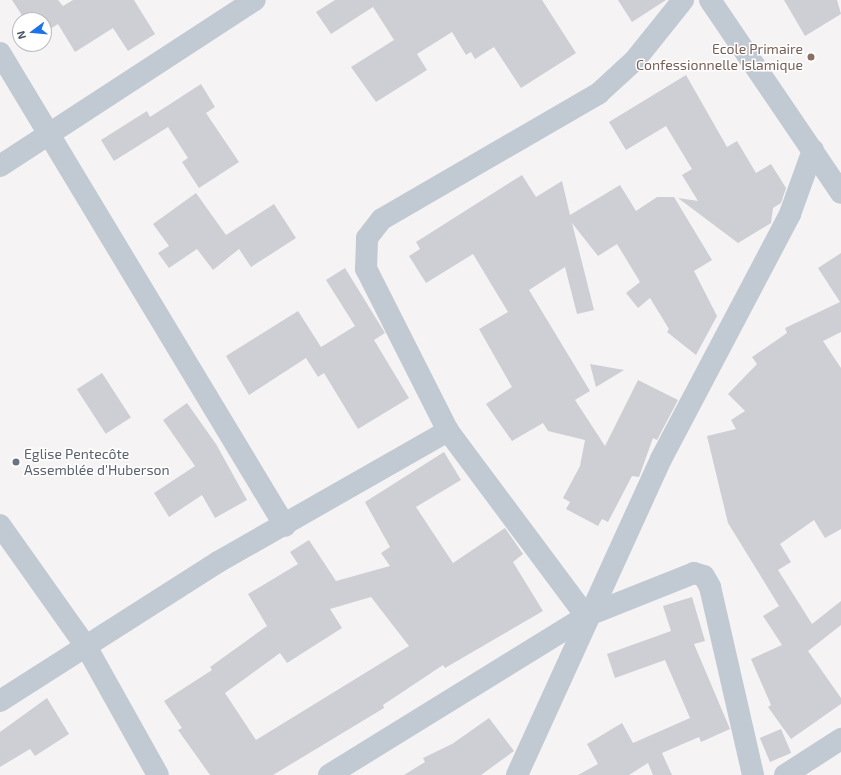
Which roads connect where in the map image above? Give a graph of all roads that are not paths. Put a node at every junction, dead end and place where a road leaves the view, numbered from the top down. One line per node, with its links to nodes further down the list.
1 (683, 0): 9 (street)
2 (710, 0): 6 (street)
3 (245, 3): 5 (street)
4 (0, 53): 5 (street)
5 (50, 133): 7 (street); 11 (street)
6 (813, 150): 8 (street); 12 (street)
7 (0, 166)
8 (841, 194)
9 (448, 431): 11 (street); 12 (street)
10 (0, 525): 13 (street)
11 (285, 526): 13 (street)
12 (586, 616): 17 (street); 18 (street); 19 (street)
13 (87, 648): 14 (street); 16 (street)
14 (0, 701)
15 (841, 739): 20 (street)
16 (158, 775)
17 (329, 775)
18 (517, 775)
19 (753, 775)
20 (785, 775)

